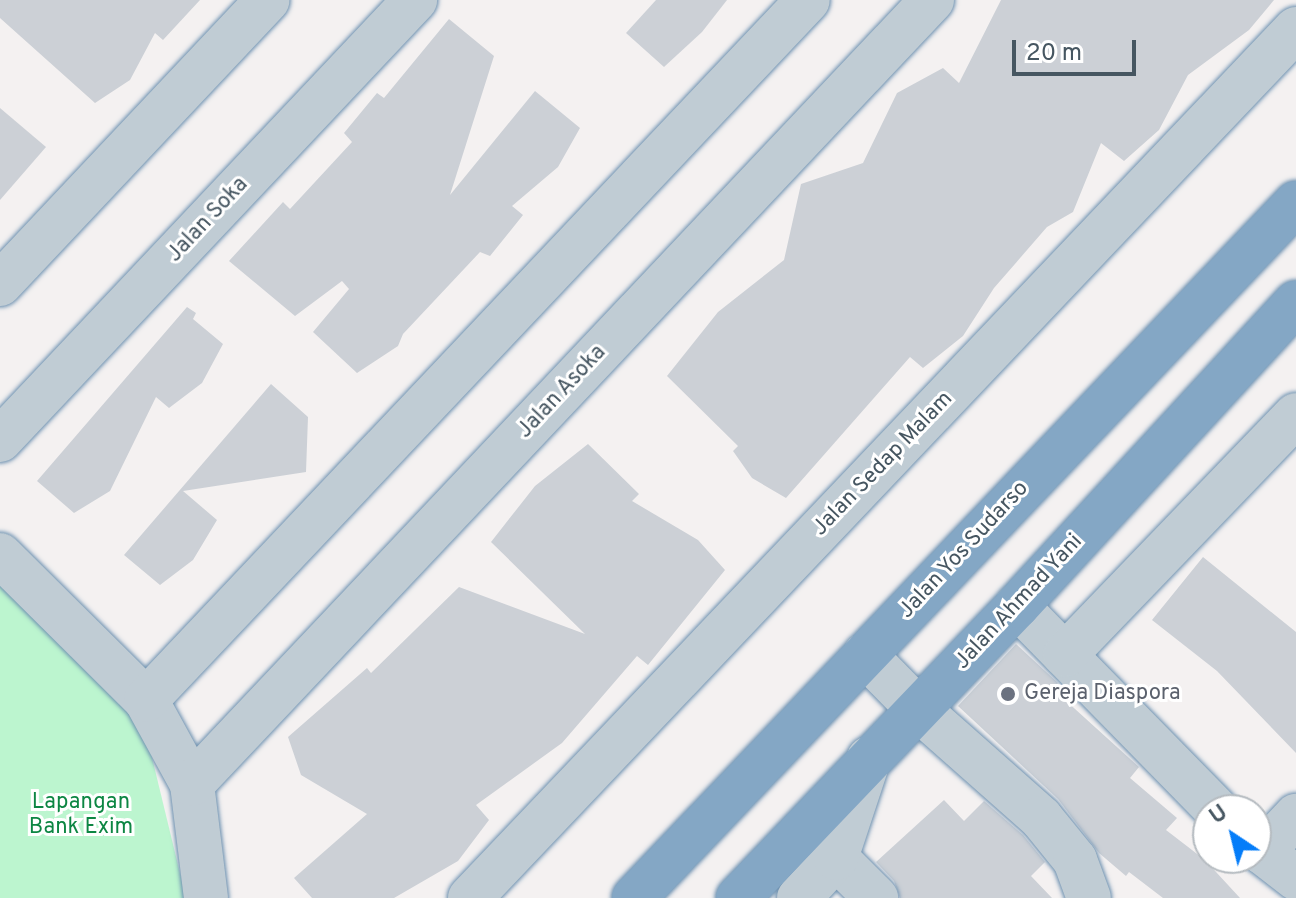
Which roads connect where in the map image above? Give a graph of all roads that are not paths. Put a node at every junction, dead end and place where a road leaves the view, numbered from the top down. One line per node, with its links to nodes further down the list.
1 (268, 0): 7 (street)
2 (415, 0): 10 (street, Jalan Soka)
3 (808, 0): 15 (street)
4 (932, 0): 18 (street, Jalan Asoka)
5 (1296, 29): 26 (street, Jalan Sedap Malam)
6 (1296, 203): 13 (highway, Jalan Yos Sudarso)
7 (0, 284)
8 (1296, 303): 12 (highway, Jalan Ahmad Yani)
9 (1296, 415): 14 (street)
10 (0, 440)
11 (0, 555): 15 (street)
12 (1017, 606): 14 (street); 16 (highway, Jalan Ahmad Yani)
13 (865, 655): 16 (street); 27 (highway, Jalan Yos Sudarso)
14 (1065, 655): 19 (street)
15 (146, 700): 18 (street)
16 (918, 709): 17 (highway, Jalan Ahmad Yani); 31 (street)
17 (869, 758): 22 (street); 28 (highway, Jalan Ahmad Yani)
18 (192, 784): 25 (street)
19 (1201, 794)
20 (1296, 816): 21 (street)
21 (1272, 838)
22 (836, 858): 29 (street); 30 (street)
23 (1272, 860): 24 (street)
24 (1296, 878)
25 (206, 898)
26 (470, 898)
27 (634, 898)
28 (738, 898)
29 (799, 898)
30 (876, 898)
31 (1089, 898)

